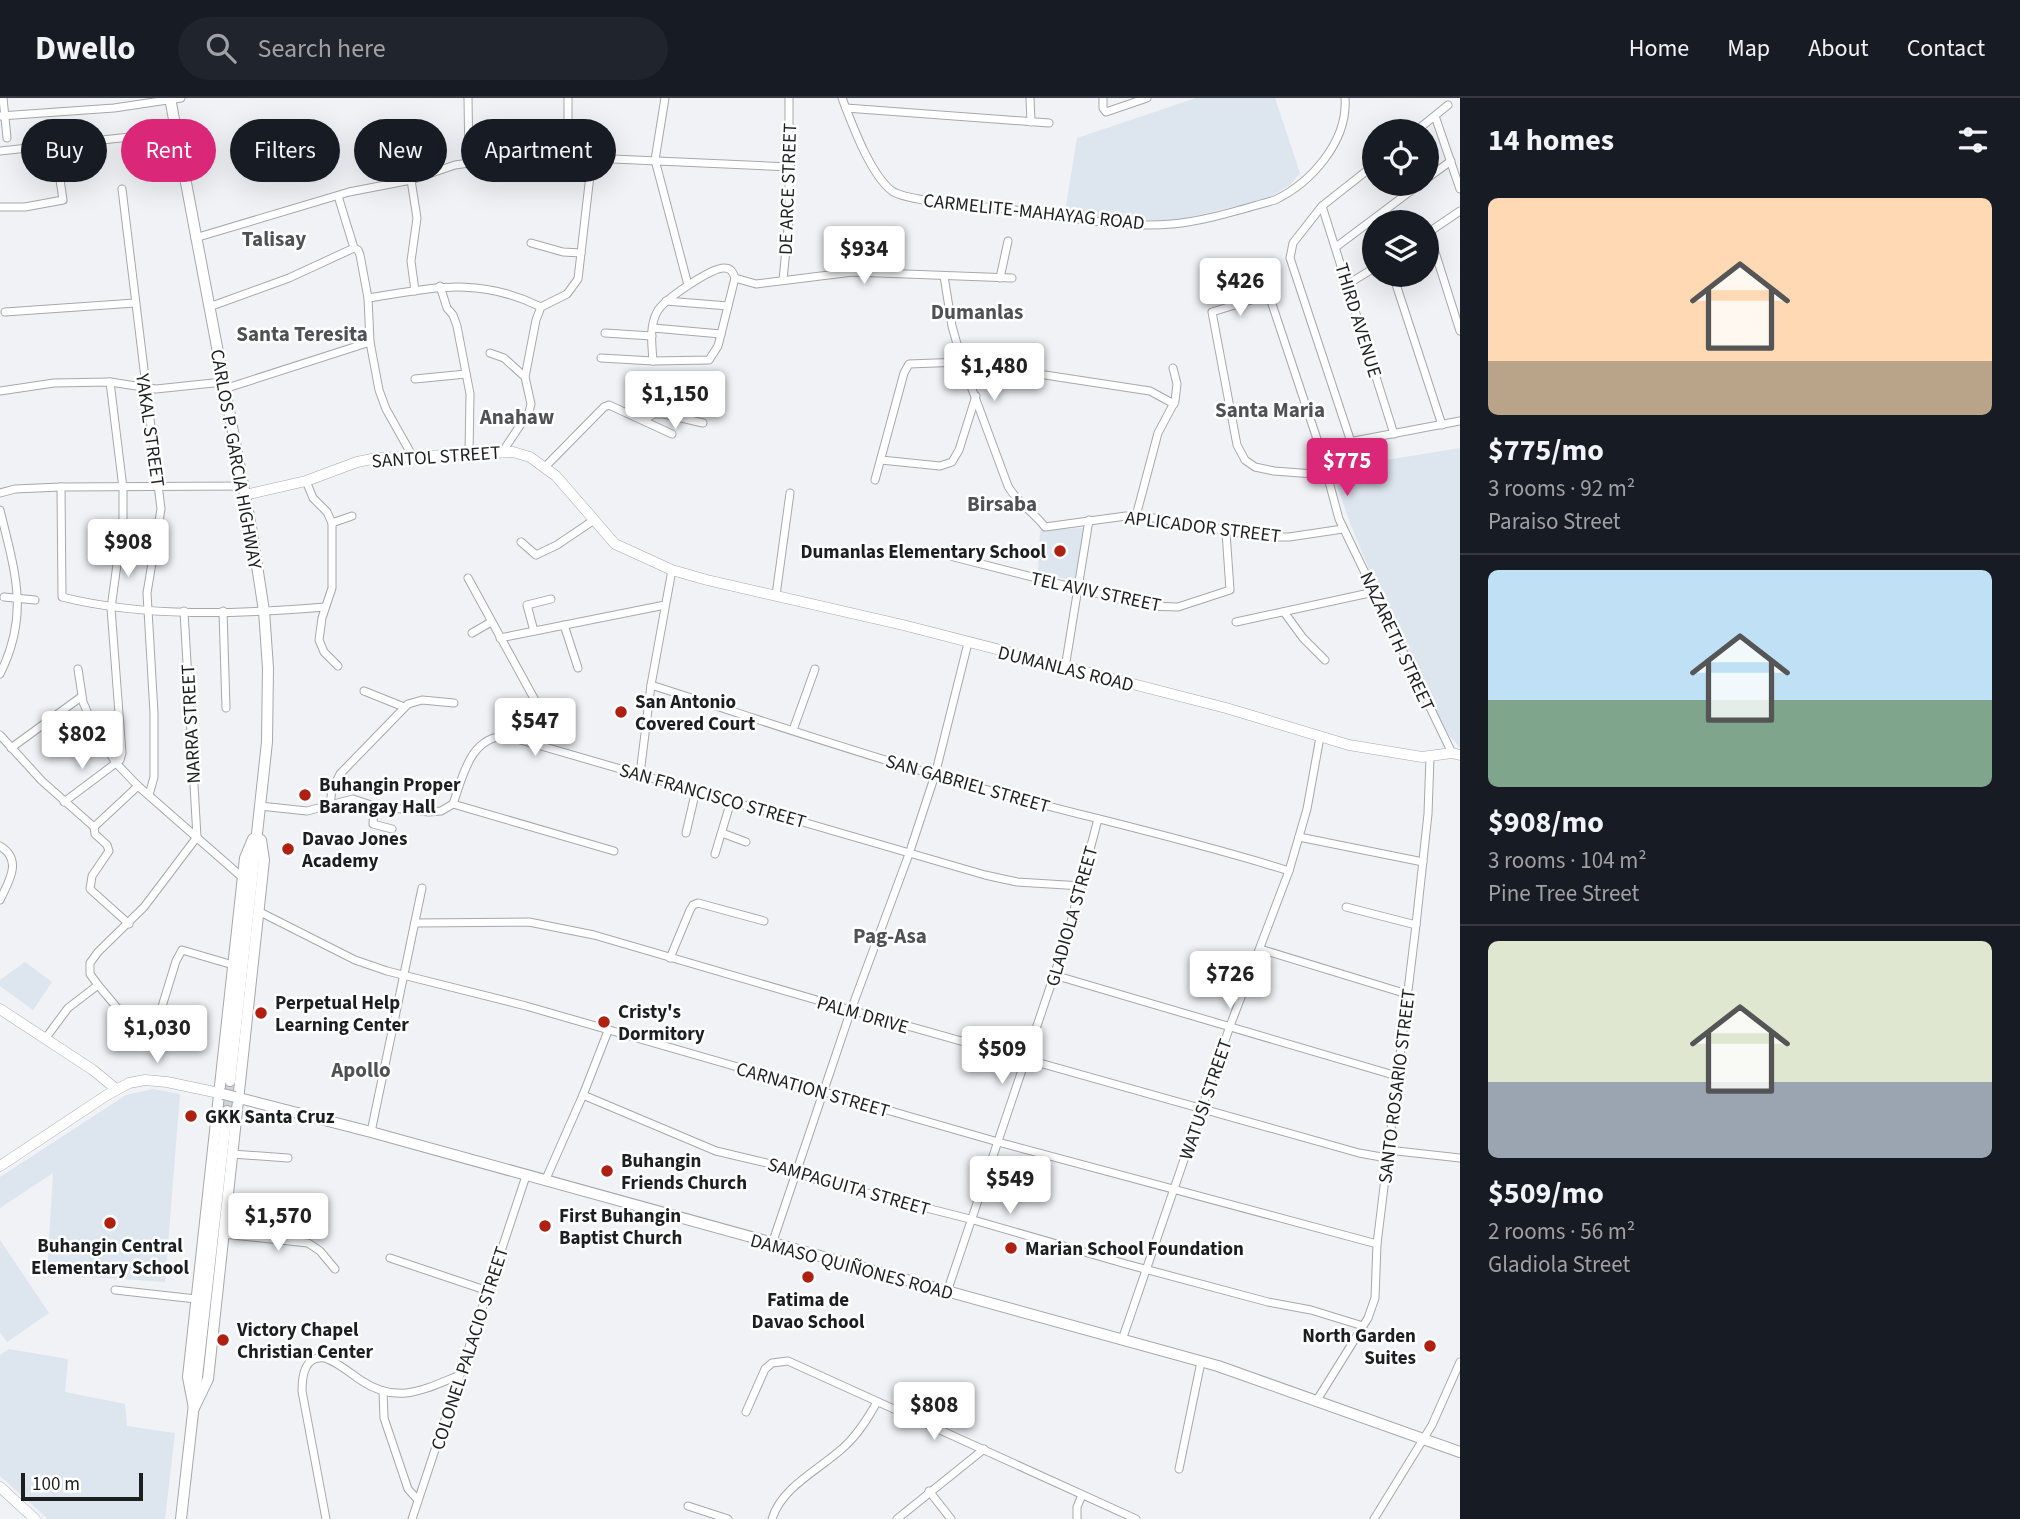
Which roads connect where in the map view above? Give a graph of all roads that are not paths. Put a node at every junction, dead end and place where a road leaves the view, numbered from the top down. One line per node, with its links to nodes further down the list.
1 (3, 98): 14 (street)
2 (468, 98): 17 (street)
3 (568, 98): 18 (street)
4 (665, 98): 26 (street)
5 (789, 98): 28 (street, DE ARCE STREET)
6 (842, 98): 13 (street, CARMELITE-MAHAYAG ROAD)
7 (1030, 98): 20 (street)
8 (1147, 98): 11 (street)
9 (1345, 98): 13 (street, CARMELITE-MAHAYAG ROAD)
10 (174, 99): 14 (street); 16 (main road, CARLOS P. GARCIA HIGHWAY)
11 (1103, 101)
12 (1448, 104): 15 (street)
13 (846, 108): 20 (street)
14 (2, 116): 22 (street)
15 (1435, 116): 19 (street); 27 (street)
16 (175, 119)
17 (468, 119)
18 (568, 119)
19 (1431, 119)
20 (1031, 122): 21 (street)
21 (1049, 123)
22 (7, 138)
23 (21, 149): 24 (street)
24 (0, 151)
25 (616, 159): 26 (street)
26 (655, 160): 28 (street); 60 (street)
27 (1451, 161): 29 (street); 37 (street)
28 (790, 167): 58 (street, DE ARCE STREET)
29 (1439, 170)
30 (1362, 174): 40 (street)
31 (60, 182): 41 (street)
32 (185, 182): 45 (main road, CARLOS P. GARCIA HIGHWAY)
33 (402, 182): 38 (street)
34 (411, 182): 63 (street)
35 (589, 182): 50 (street)
36 (122, 189): 66 (street, YAKAL STREET)
37 (1460, 189)
38 (338, 196): 45 (street); 49 (street)
39 (1404, 196): 48 (street)
40 (1322, 206): 48 (street, THIRD AVENUE); 97 (street)
41 (0, 207)
42 (1460, 212): 43 (street)
43 (1439, 226)
44 (859, 234): 52 (street)
45 (195, 238): 68 (main road, CARLOS P. GARCIA HIGHWAY)
46 (1007, 241): 56 (street)
47 (531, 243): 50 (street)
48 (1336, 247): 59 (street, THIRD AVENUE)
49 (354, 248): 64 (street); 68 (street)
50 (581, 253): 69 (street)
51 (1439, 267): 71 (street)
52 (848, 272): 54 (street); 58 (street)
53 (1362, 275): 59 (street)
54 (944, 276): 56 (street); 79 (street, APLICADOR STREET)
55 (735, 278): 58 (street); 60 (street); 67 (street)
56 (1000, 278): 57 (street)
57 (1012, 278)
58 (783, 280)
59 (1348, 284): 96 (street, THIRD AVENUE)
60 (688, 285): 65 (street)
61 (440, 286): 63 (street); 69 (street); 81 (street)
62 (1397, 287): 94 (street)
63 (415, 291): 64 (street)
64 (368, 298): 75 (street)
65 (666, 301): 67 (street); 72 (street)
66 (135, 303): 70 (street); 87 (street, YAKAL STREET)
67 (728, 306): 74 (street)
68 (209, 307): 86 (main road, CARLOS P. GARCIA HIGHWAY)
69 (541, 307): 83 (street)
70 (5, 312)
71 (1460, 331)
72 (652, 332): 73 (street); 74 (street); 78 (street)
73 (606, 333)
74 (721, 334): 78 (street)
75 (370, 342): 86 (street); 101 (street)
76 (490, 353): 83 (street)
77 (601, 358): 78 (street)
78 (653, 361)
79 (962, 362): 89 (street, APLICADOR STREET); 102 (street)
80 (1173, 368): 90 (street)
81 (466, 374): 84 (street); 100 (street)
82 (1045, 375): 90 (street)
83 (525, 377): 99 (street)
84 (415, 379)
85 (110, 382): 87 (street); 88 (street); 109 (street)
86 (224, 385): 87 (street); 110 (main road, CARLOS P. GARCIA HIGHWAY)
87 (146, 388): 108 (street, YAKAL STREET)
88 (0, 390)
89 (976, 396): 102 (street); 117 (street, APLICADOR STREET)
90 (1174, 404): 115 (street)
91 (644, 421): 93 (street); 95 (street); 103 (street)
92 (1460, 421): 94 (street)
93 (703, 423)
94 (1442, 425): 96 (street)
95 (672, 434)
96 (1394, 434): 97 (street)
97 (1351, 442): 98 (street)
98 (1333, 444)
99 (503, 451): 100 (main road, SANTOL STREET); 103 (main road, SANTOL STREET)
100 (469, 453): 101 (main road, SANTOL STREET)
101 (413, 457): 106 (main road, SANTOL STREET)
102 (881, 460): 105 (street)
103 (545, 467): 116 (main road, SANTOL STREET)
104 (1327, 475): 104 (street, NAZARETH STREET); 119 (street, NAZARETH STREET)
105 (875, 480)
106 (306, 481): 110 (main road, SANTOL STREET); 118 (street)
107 (61, 487): 109 (street); 111 (street); 134 (street)
108 (160, 487): 109 (street); 110 (street); 135 (street, YAKAL STREET)
109 (122, 488): 134 (street)
110 (244, 490): 138 (main road, CARLOS P. GARCIA HIGHWAY)
111 (0, 493)
112 (790, 493): 127 (street)
113 (0, 510): 129 (street)
114 (352, 516): 118 (street)
115 (1136, 516): 117 (street, APLICADOR STREET); 120 (street, APLICADOR STREET)
116 (594, 520): 121 (street); 123 (main road, SANTOL STREET)
117 (1089, 520): 125 (street)
118 (332, 523): 133 (street)
119 (1343, 529): 120 (street, APLICADOR STREET); 126 (street, NAZARETH STREET)
120 (1226, 532): 125 (street, TEL AVIV STREET)
121 (521, 542)
122 (946, 555): 125 (street, TEL AVIV STREET)
123 (673, 570): 127 (main road, DUMANLAS ROAD); 132 (street)
124 (468, 578): 140 (street)
125 (1079, 590): 150 (street)
126 (1374, 592): 139 (street); 165 (street, NAZARETH STREET)
127 (775, 595): 146 (main road, DUMANLAS ROAD)
128 (4, 597): 129 (street)
129 (18, 598): 131 (street); 153 (street)
130 (551, 599): 143 (street)
131 (34, 600)
132 (665, 605): 142 (street); 154 (street)
133 (325, 607): 138 (street); 148 (street)
134 (111, 608): 135 (street); 167 (street)
135 (147, 611): 136 (street); 172 (street, YAKAL STREET)
136 (184, 611): 137 (street); 185 (street, NARRA STREET)
137 (223, 611): 138 (street); 159 (street)
138 (264, 611): 177 (main road, CARLOS P. GARCIA HIGHWAY)
139 (1284, 612): 141 (street); 147 (street)
140 (491, 622): 144 (street); 145 (street)
141 (1236, 622)
142 (564, 625): 143 (street); 149 (street)
143 (534, 631): 145 (street)
144 (472, 633)
145 (500, 638): 163 (street)
146 (968, 643): 150 (main road, DUMANLAS ROAD); 169 (street)
147 (1325, 660)
148 (338, 666)
149 (578, 668)
150 (1065, 668): 162 (main road, DUMANLAS ROAD)
151 (78, 669): 156 (street)
152 (815, 669): 160 (street)
153 (0, 674)
154 (651, 685): 160 (street, SAN GABRIEL STREET); 168 (street)
155 (364, 691): 158 (street)
156 (81, 697): 164 (street); 167 (street)
157 (454, 703): 158 (street)
158 (404, 707): 175 (street)
159 (226, 708)
160 (793, 730): 169 (street, SAN GABRIEL STREET)
161 (0, 735): 164 (street)
162 (1320, 737): 166 (main road, DUMANLAS ROAD); 186 (street, WATUSI STREET)
163 (530, 742): 168 (street, SAN FRANCISCO STREET); 176 (street, SAN FRANCISCO STREET)
164 (11, 748): 174 (street)
165 (1456, 754): 166 (main road, DUMANLAS ROAD)
166 (1430, 757): 192 (street, SANTO ROSARIO STREET)
167 (116, 763): 170 (street); 174 (street)
168 (640, 774): 171 (street, SAN FRANCISCO STREET)
169 (935, 775): 179 (street, SAN GABRIEL STREET); 191 (street)
170 (138, 786): 172 (street); 181 (street)
171 (696, 790): 173 (street, SAN FRANCISCO STREET); 183 (street)
172 (149, 795): 185 (street)
173 (732, 801): 184 (street); 191 (street, SAN FRANCISCO STREET)
174 (64, 802): 181 (street)
175 (330, 804): 177 (street); 178 (street)
176 (453, 804): 178 (street); 189 (street)
177 (260, 806): 180 (main road, CARLOS P. GARCIA HIGHWAY)
178 (374, 806): 182 (street)
179 (1098, 819): 193 (street, SAN GABRIEL STREET); 195 (street, GLADIOLA STREET)
180 (258, 824): 194 (main road, CARLOS P. GARCIA HIGHWAY); 199 (main road, CARLOS P. GARCIA HIGHWAY); 218 (main road, CARLOS P. GARCIA HIGHWAY)
181 (94, 827): 202 (street)
182 (392, 829)
183 (686, 833)
184 (722, 833): 187 (street); 190 (street)
185 (197, 837): 194 (street); 202 (street)
186 (1299, 837): 192 (street); 193 (street, WATUSI STREET)
187 (746, 842)
188 (0, 846): 197 (street)
189 (614, 851)
190 (715, 853)
191 (909, 854): 195 (street, SAN FRANCISCO STREET); 212 (street)
192 (1423, 862): 203 (street, SANTO ROSARIO STREET)
193 (1289, 871): 204 (street, WATUSI STREET)
194 (243, 878): 206 (main road, CARLOS P. GARCIA HIGHWAY)
195 (1082, 886): 207 (street, GLADIOLA STREET)
196 (422, 888): 201 (street)
197 (0, 900)
198 (1346, 907): 203 (street)
199 (258, 911): 208 (street, CARNATION STREET); 223 (main road, CARLOS P. GARCIA HIGHWAY)
200 (764, 921): 205 (street)
201 (415, 923): 205 (street, PALM DRIVE); 208 (street)
202 (129, 925): 209 (street)
203 (1416, 925): 210 (street, SANTO ROSARIO STREET)
204 (1259, 948): 210 (street); 213 (street, WATUSI STREET)
205 (670, 958): 212 (street, PALM DRIVE)
206 (233, 965): 209 (street); 221 (main road, CARLOS P. GARCIA HIGHWAY)
207 (1054, 975): 213 (street); 216 (street, GLADIOLA STREET)
208 (405, 976): 214 (street, CARNATION STREET); 226 (street)
209 (98, 985): 215 (street)
210 (1407, 994): 217 (street, SANTO ROSARIO STREET)
211 (0, 1009): 215 (main road)
212 (851, 1010): 216 (street, PALM DRIVE); 220 (street)
213 (1230, 1026): 217 (street); 224 (street, WATUSI STREET)
214 (608, 1031): 220 (street, CARNATION STREET); 222 (street)
215 (45, 1039): 219 (main road)
216 (1026, 1060): 224 (street, PALM DRIVE); 227 (street, GLADIOLA STREET)
217 (1397, 1076): 229 (street, SANTO ROSARIO STREET)
218 (230, 1081)
219 (116, 1090): 221 (main road); 232 (main road)
220 (824, 1092): 227 (street, CARNATION STREET); 233 (street)
221 (221, 1094): 223 (main road, DAMASO QUIÑONES ROAD, bridge); 247 (main road, CARLOS P. GARCIA HIGHWAY)
222 (583, 1095): 233 (street, SAMPAGUITA STREET); 235 (street)
223 (236, 1098): 226 (main road, DAMASO QUIÑONES ROAD); 228 (main road, CARLOS P. GARCIA HIGHWAY)
224 (1202, 1108): 229 (street, PALM DRIVE); 236 (street, WATUSI STREET)
225 (227, 1111): 256 (main road, CARLOS P. GARCIA HIGHWAY)
226 (371, 1132): 234 (main road, DAMASO QUIÑONES ROAD)
227 (998, 1142): 236 (street, CARNATION STREET); 237 (street, GLADIOLA STREET)
228 (232, 1154): 230 (street); 238 (main road, CARLOS P. GARCIA HIGHWAY)
229 (1388, 1154): 231 (street, PALM DRIVE); 240 (street, SANTO ROSARIO STREET)
230 (288, 1158)
231 (1460, 1158)
232 (0, 1166)
233 (797, 1173): 237 (street, SAMPAGUITA STREET); 239 (street)
234 (526, 1176): 235 (main road, DAMASO QUIÑONES ROAD); 245 (street, COLONEL PALACIO STREET)
235 (545, 1181): 239 (main road, DAMASO QUIÑONES ROAD)
236 (1174, 1190): 240 (street, CARNATION STREET); 243 (street, WATUSI STREET)
237 (970, 1219): 243 (street, SAMPAGUITA STREET); 246 (street, GLADIOLA STREET)
238 (223, 1234): 242 (street); 256 (main road, CARLOS P. GARCIA HIGHWAY)
239 (772, 1244): 246 (main road, DAMASO QUIÑONES ROAD)
240 (1377, 1244): 248 (street, SANTO ROSARIO STREET)
241 (390, 1258): 245 (street)
242 (335, 1269)
243 (1146, 1270): 248 (street, SAMPAGUITA STREET); 249 (street, WATUSI STREET)
244 (115, 1290): 247 (street)
245 (488, 1291): 252 (street, COLONEL PALACIO STREET)
246 (947, 1292): 249 (main road, DAMASO QUIÑONES ROAD)
247 (196, 1299): 256 (main road, CARLOS P. GARCIA HIGHWAY)
248 (1363, 1326): 254 (street, SANTO ROSARIO STREET)
249 (1122, 1339): 250 (main road, DAMASO QUIÑONES ROAD)
250 (1201, 1362): 254 (main road, DAMASO QUIÑONES ROAD); 261 (street)
251 (1460, 1362): 258 (street)
252 (460, 1375): 253 (street); 265 (street, COLONEL PALACIO STREET)
253 (383, 1391): 265 (street); 269 (street)
254 (1317, 1400): 258 (main road, DAMASO QUIÑONES ROAD)
255 (877, 1402): 257 (street); 259 (street); 272 (street)
256 (194, 1408): 268 (main road, CARLOS P. GARCIA HIGHWAY)
257 (746, 1412)
258 (1424, 1439): 260 (main road, DAMASO QUIÑONES ROAD); 277 (street)
259 (984, 1449): 263 (street); 264 (street)
260 (1460, 1452)
261 (1179, 1469)
262 (0, 1487): 267 (main road)
263 (929, 1492): 273 (street); 274 (street)
264 (1082, 1495): 275 (street); 276 (street)
265 (418, 1500): 270 (street, COLONEL PALACIO STREET)
266 (688, 1506): 271 (street)
267 (35, 1519)
268 (181, 1519)
269 (326, 1519)
270 (412, 1519)
271 (728, 1519)
272 (772, 1519)
273 (897, 1519)
274 (951, 1519)
275 (1077, 1519)
276 (1136, 1519)
277 (1374, 1519)

